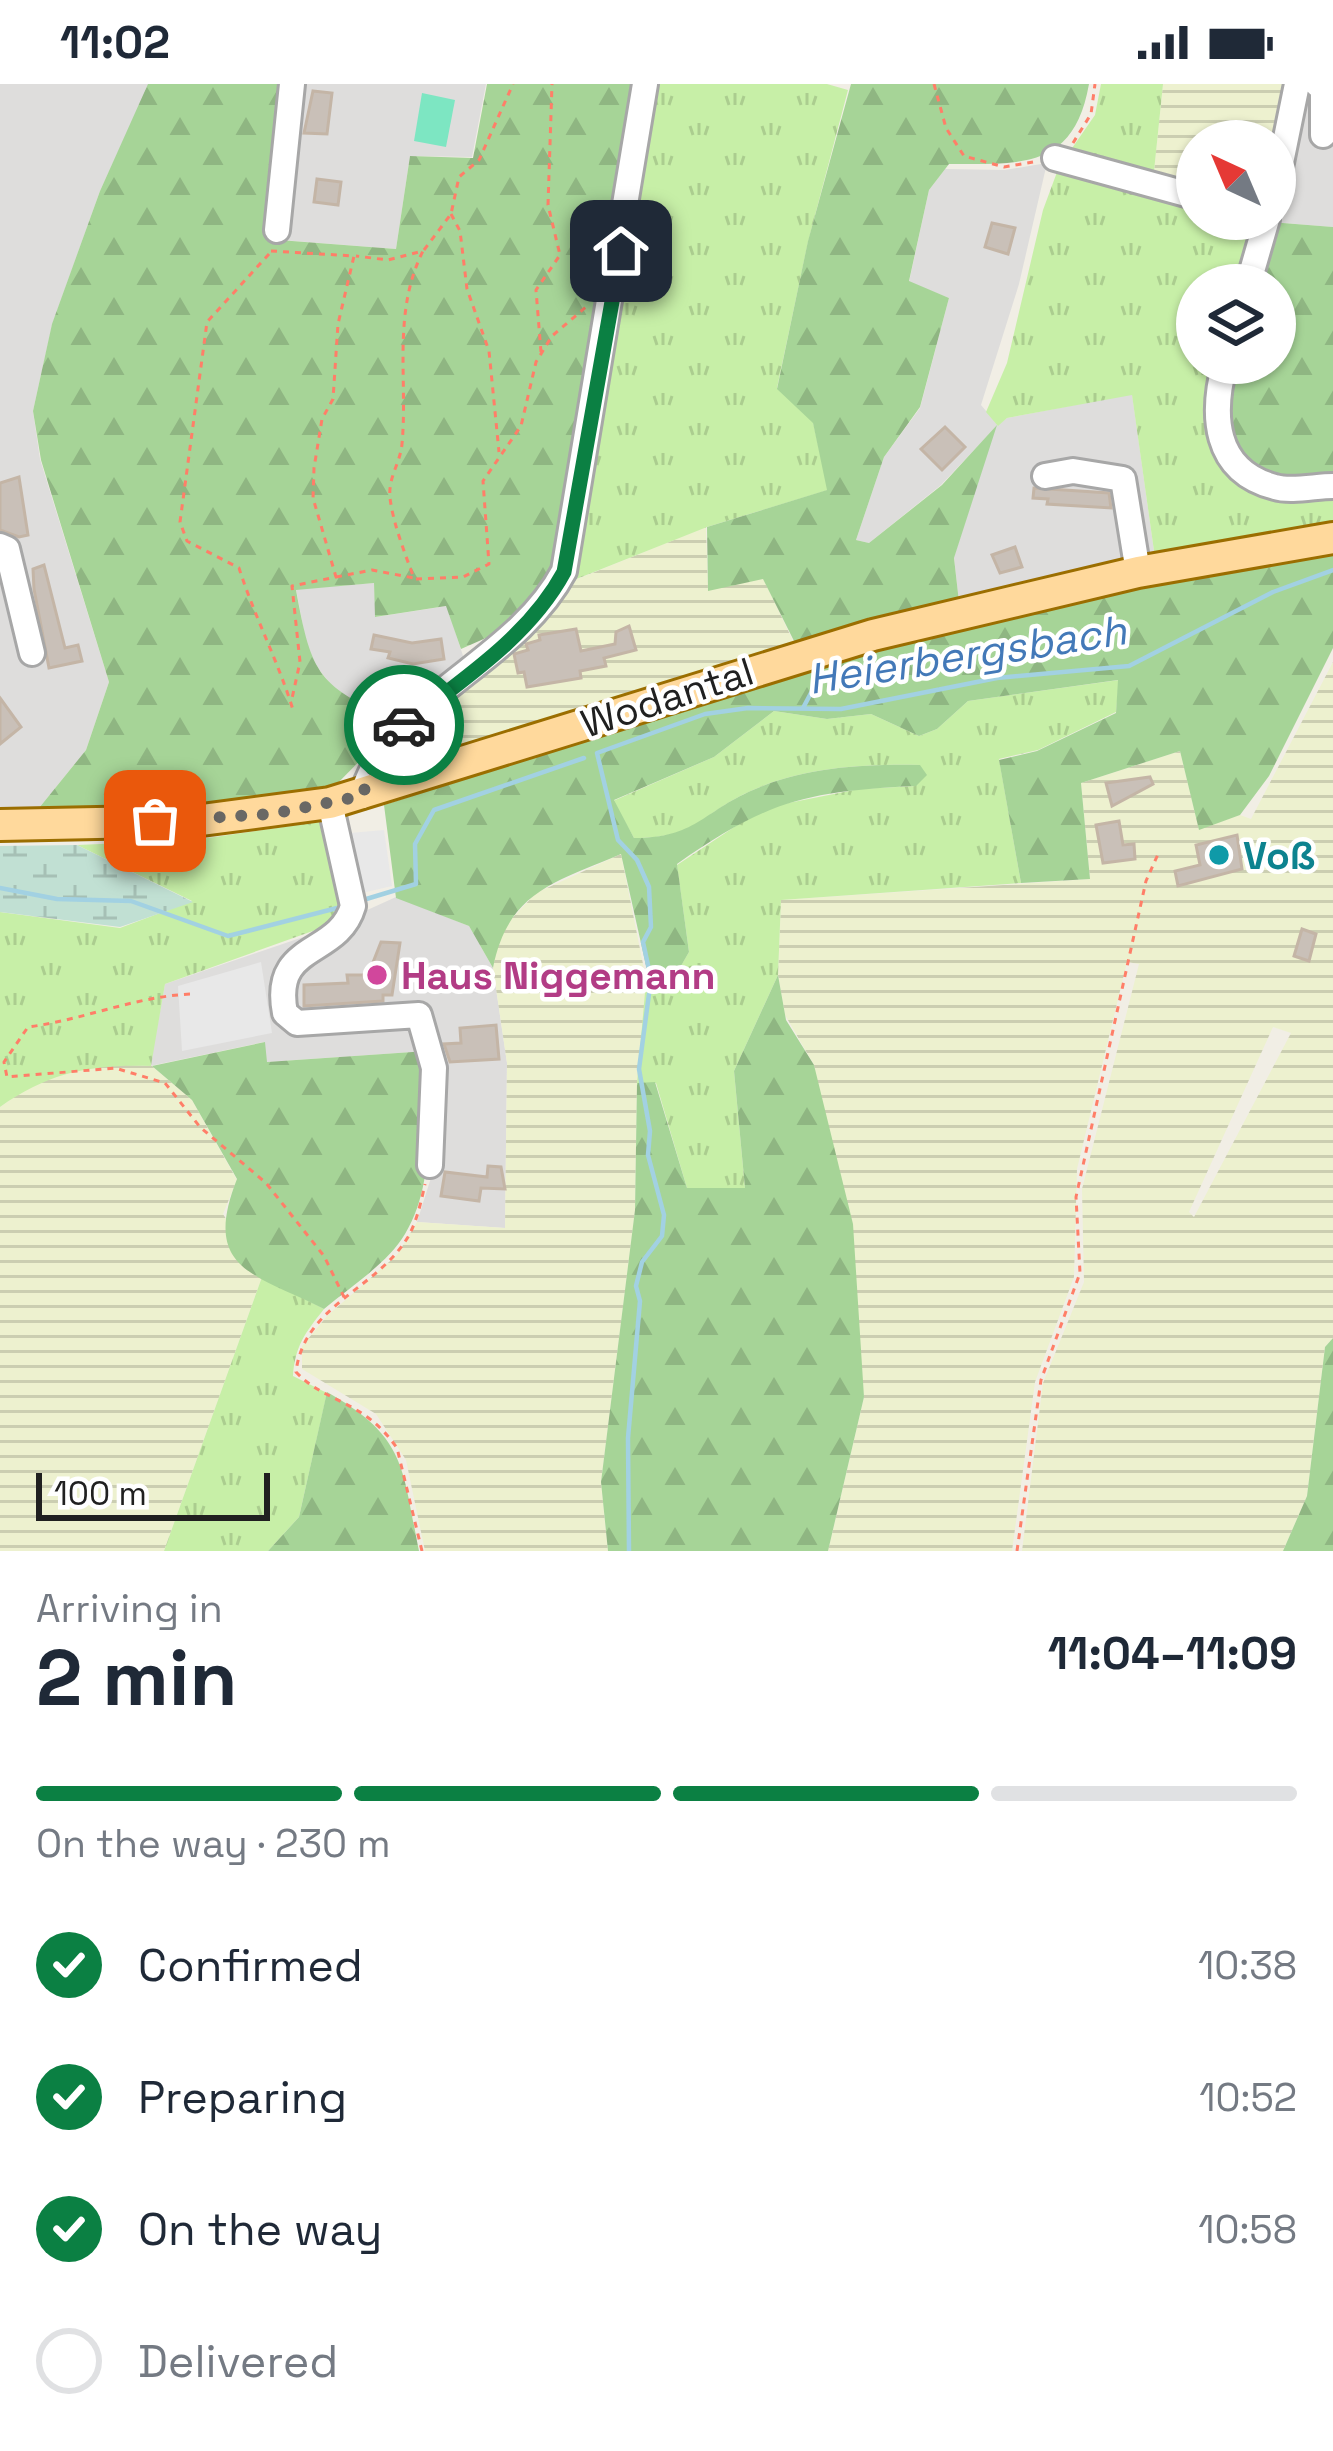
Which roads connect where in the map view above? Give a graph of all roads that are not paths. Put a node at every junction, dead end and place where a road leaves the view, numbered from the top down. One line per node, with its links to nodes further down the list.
1 (292, 84): 9 (street)
2 (645, 84): 18 (street)
3 (1298, 84): 5 (street)
4 (1317, 84): 6 (street)
5 (1290, 120)
6 (1323, 135)
7 (1055, 158): 8 (street)
8 (1176, 191)
9 (277, 230)
10 (1222, 384): 12 (street)
11 (1045, 476): 15 (street)
12 (1333, 486)
13 (1333, 538): 15 (main road, Wodantal)
14 (4, 548): 16 (street); 17 (street)
15 (1138, 572): 18 (main road, Wodantal)
16 (31, 582)
17 (32, 653)
18 (362, 796): 19 (main road, Wodantal)
19 (330, 803): 20 (main road, Wodantal); 21 (street)
20 (0, 825)
21 (430, 1166)

